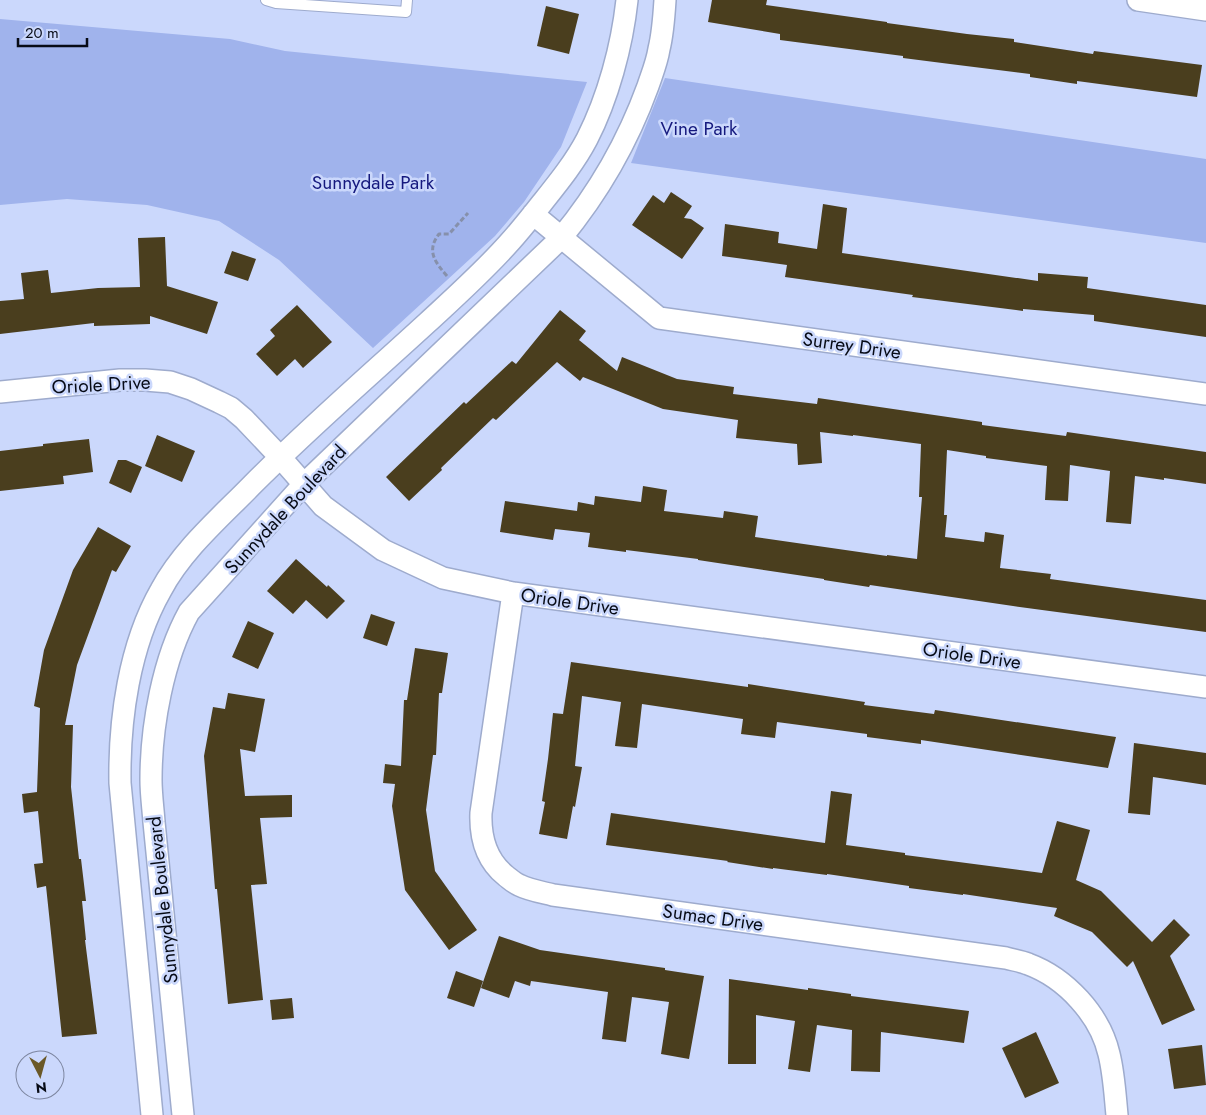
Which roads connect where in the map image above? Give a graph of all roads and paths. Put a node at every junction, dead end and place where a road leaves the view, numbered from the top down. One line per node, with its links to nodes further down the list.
1 (266, 0): 6 (lane)
2 (407, 0): 7 (lane)
3 (627, 0): 10 (street, Sunnydale Boulevard)
4 (665, 0): 11 (street, Sunnydale Boulevard)
5 (1138, 0): 8 (street)
6 (276, 1): 7 (lane)
7 (340, 4)
8 (1206, 10)
9 (468, 213): 12 (path)
10 (533, 214): 11 (street, Surrey Drive); 12 (street, Sunnydale Boulevard)
11 (561, 238): 14 (street, Surrey Drive); 16 (street, Sunnydale Boulevard)
12 (460, 292): 15 (street, Sunnydale Boulevard)
13 (0, 392): 15 (street, Oriole Drive)
14 (1206, 394)
15 (280, 457): 16 (street, Oriole Drive); 19 (street, Sunnydale Boulevard)
16 (304, 484): 17 (street, Oriole Drive); 20 (street, Sunnydale Boulevard)
17 (513, 593): 18 (street, Oriole Drive); 21 (street, Sumac Drive)
18 (1206, 687)
19 (152, 1115)
20 (184, 1115)
21 (1117, 1115)

